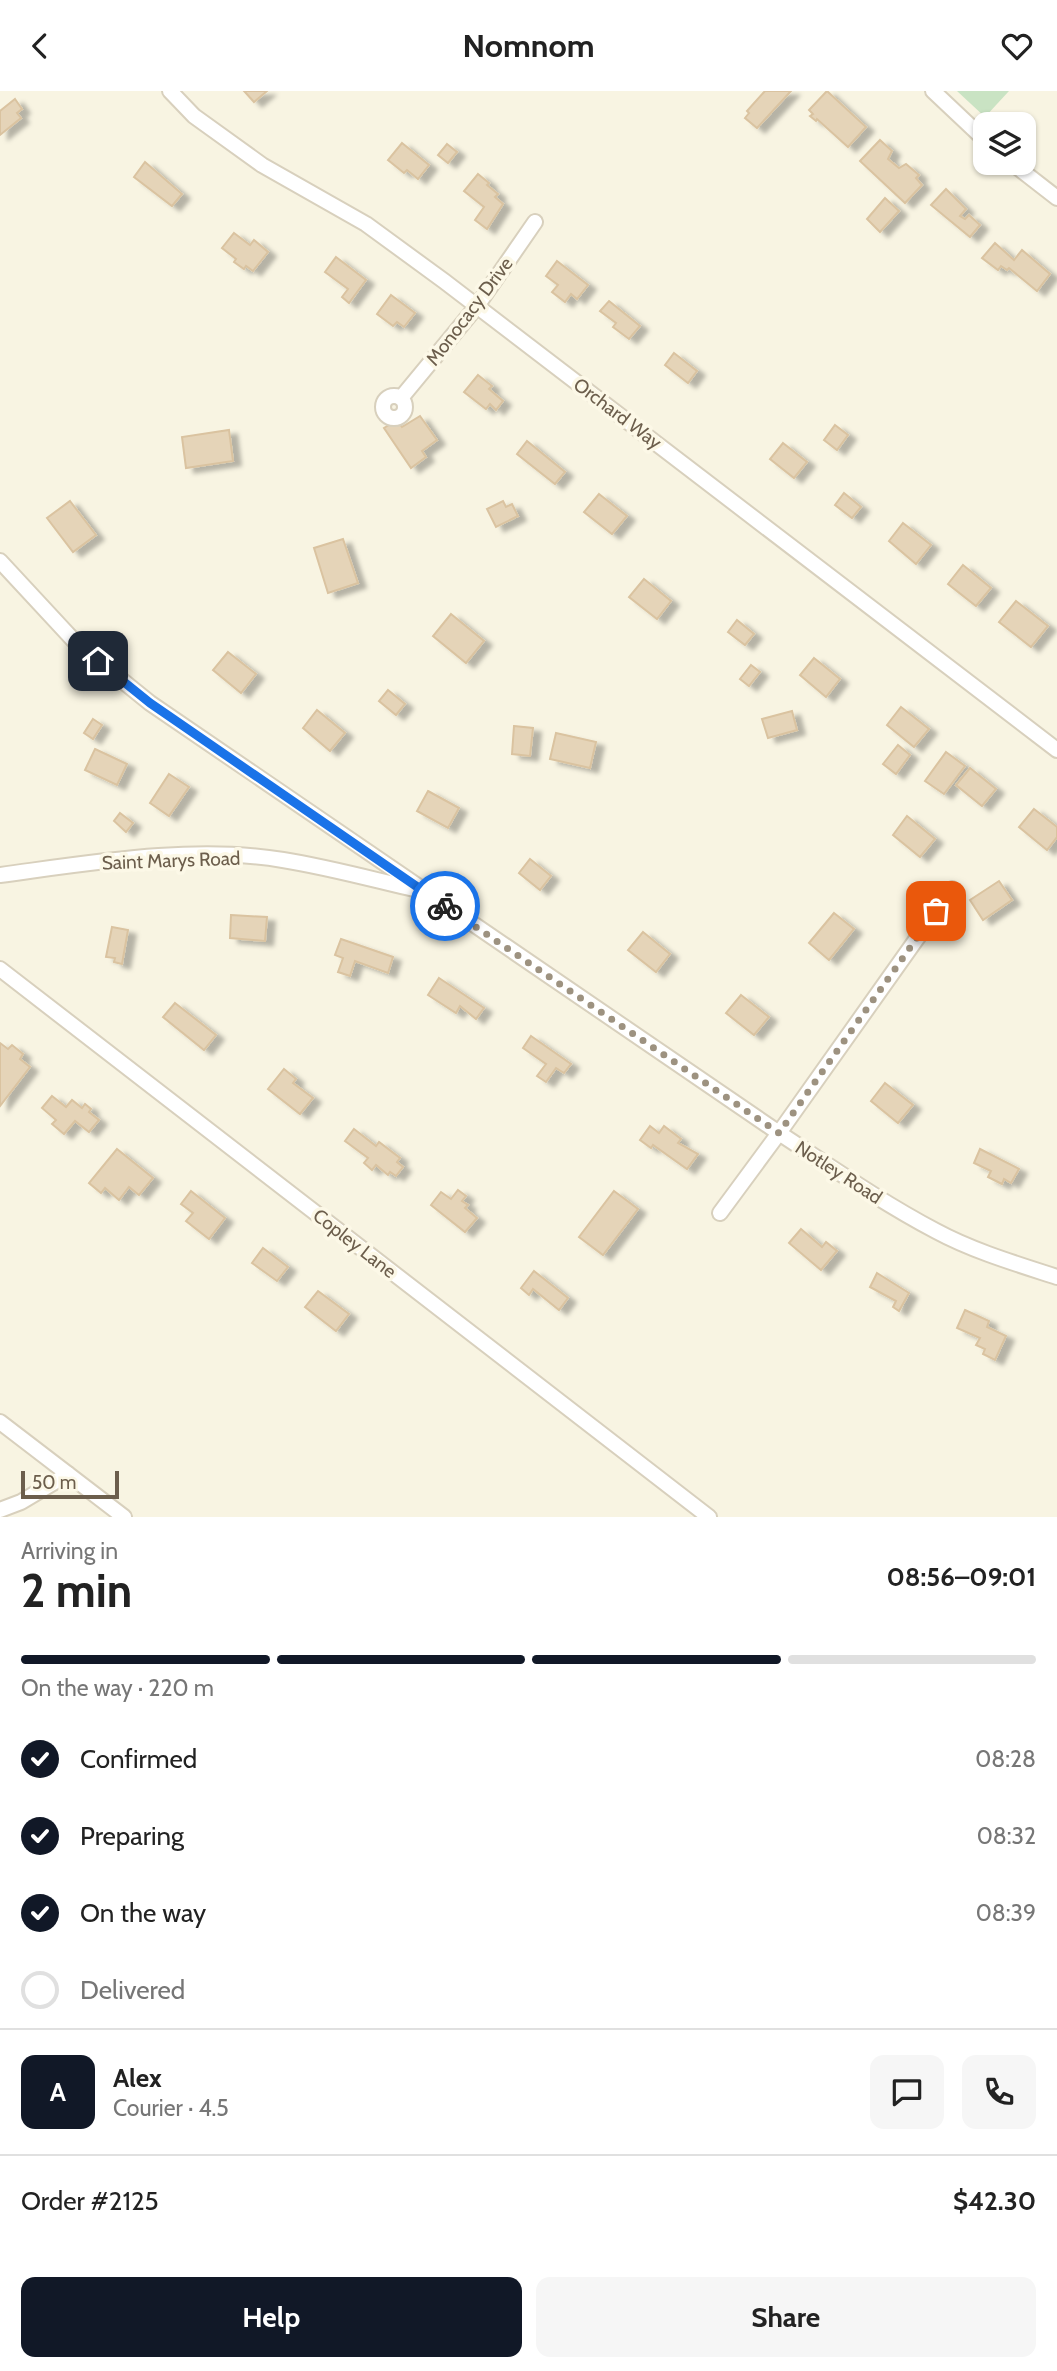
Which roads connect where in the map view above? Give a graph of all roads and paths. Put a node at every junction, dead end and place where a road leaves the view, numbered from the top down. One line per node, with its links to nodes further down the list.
1 (170, 91): 7 (street, Orchard Way)
2 (933, 91): 3 (street)
3 (973, 129)
4 (1027, 175): 5 (street)
5 (1057, 198)
6 (535, 222): 7 (street, Monocacy Drive)
7 (477, 306): 8 (street, Monocacy Drive); 10 (street, Orchard Way)
8 (401, 398)
9 (0, 561): 13 (street, Notley Road)
10 (1057, 750)
11 (0, 875): 13 (street, Saint Marys Road)
12 (952, 889): 15 (street)
13 (423, 891): 15 (street, Notley Road)
14 (0, 969): 22 (street, Copley Lane)
15 (779, 1133): 16 (street); 17 (street, Notley Road)
16 (720, 1213)
17 (1057, 1277)
18 (0, 1422): 19 (street)
19 (68, 1474): 20 (street); 21 (street)
20 (0, 1510)
21 (124, 1517)
22 (709, 1517)

